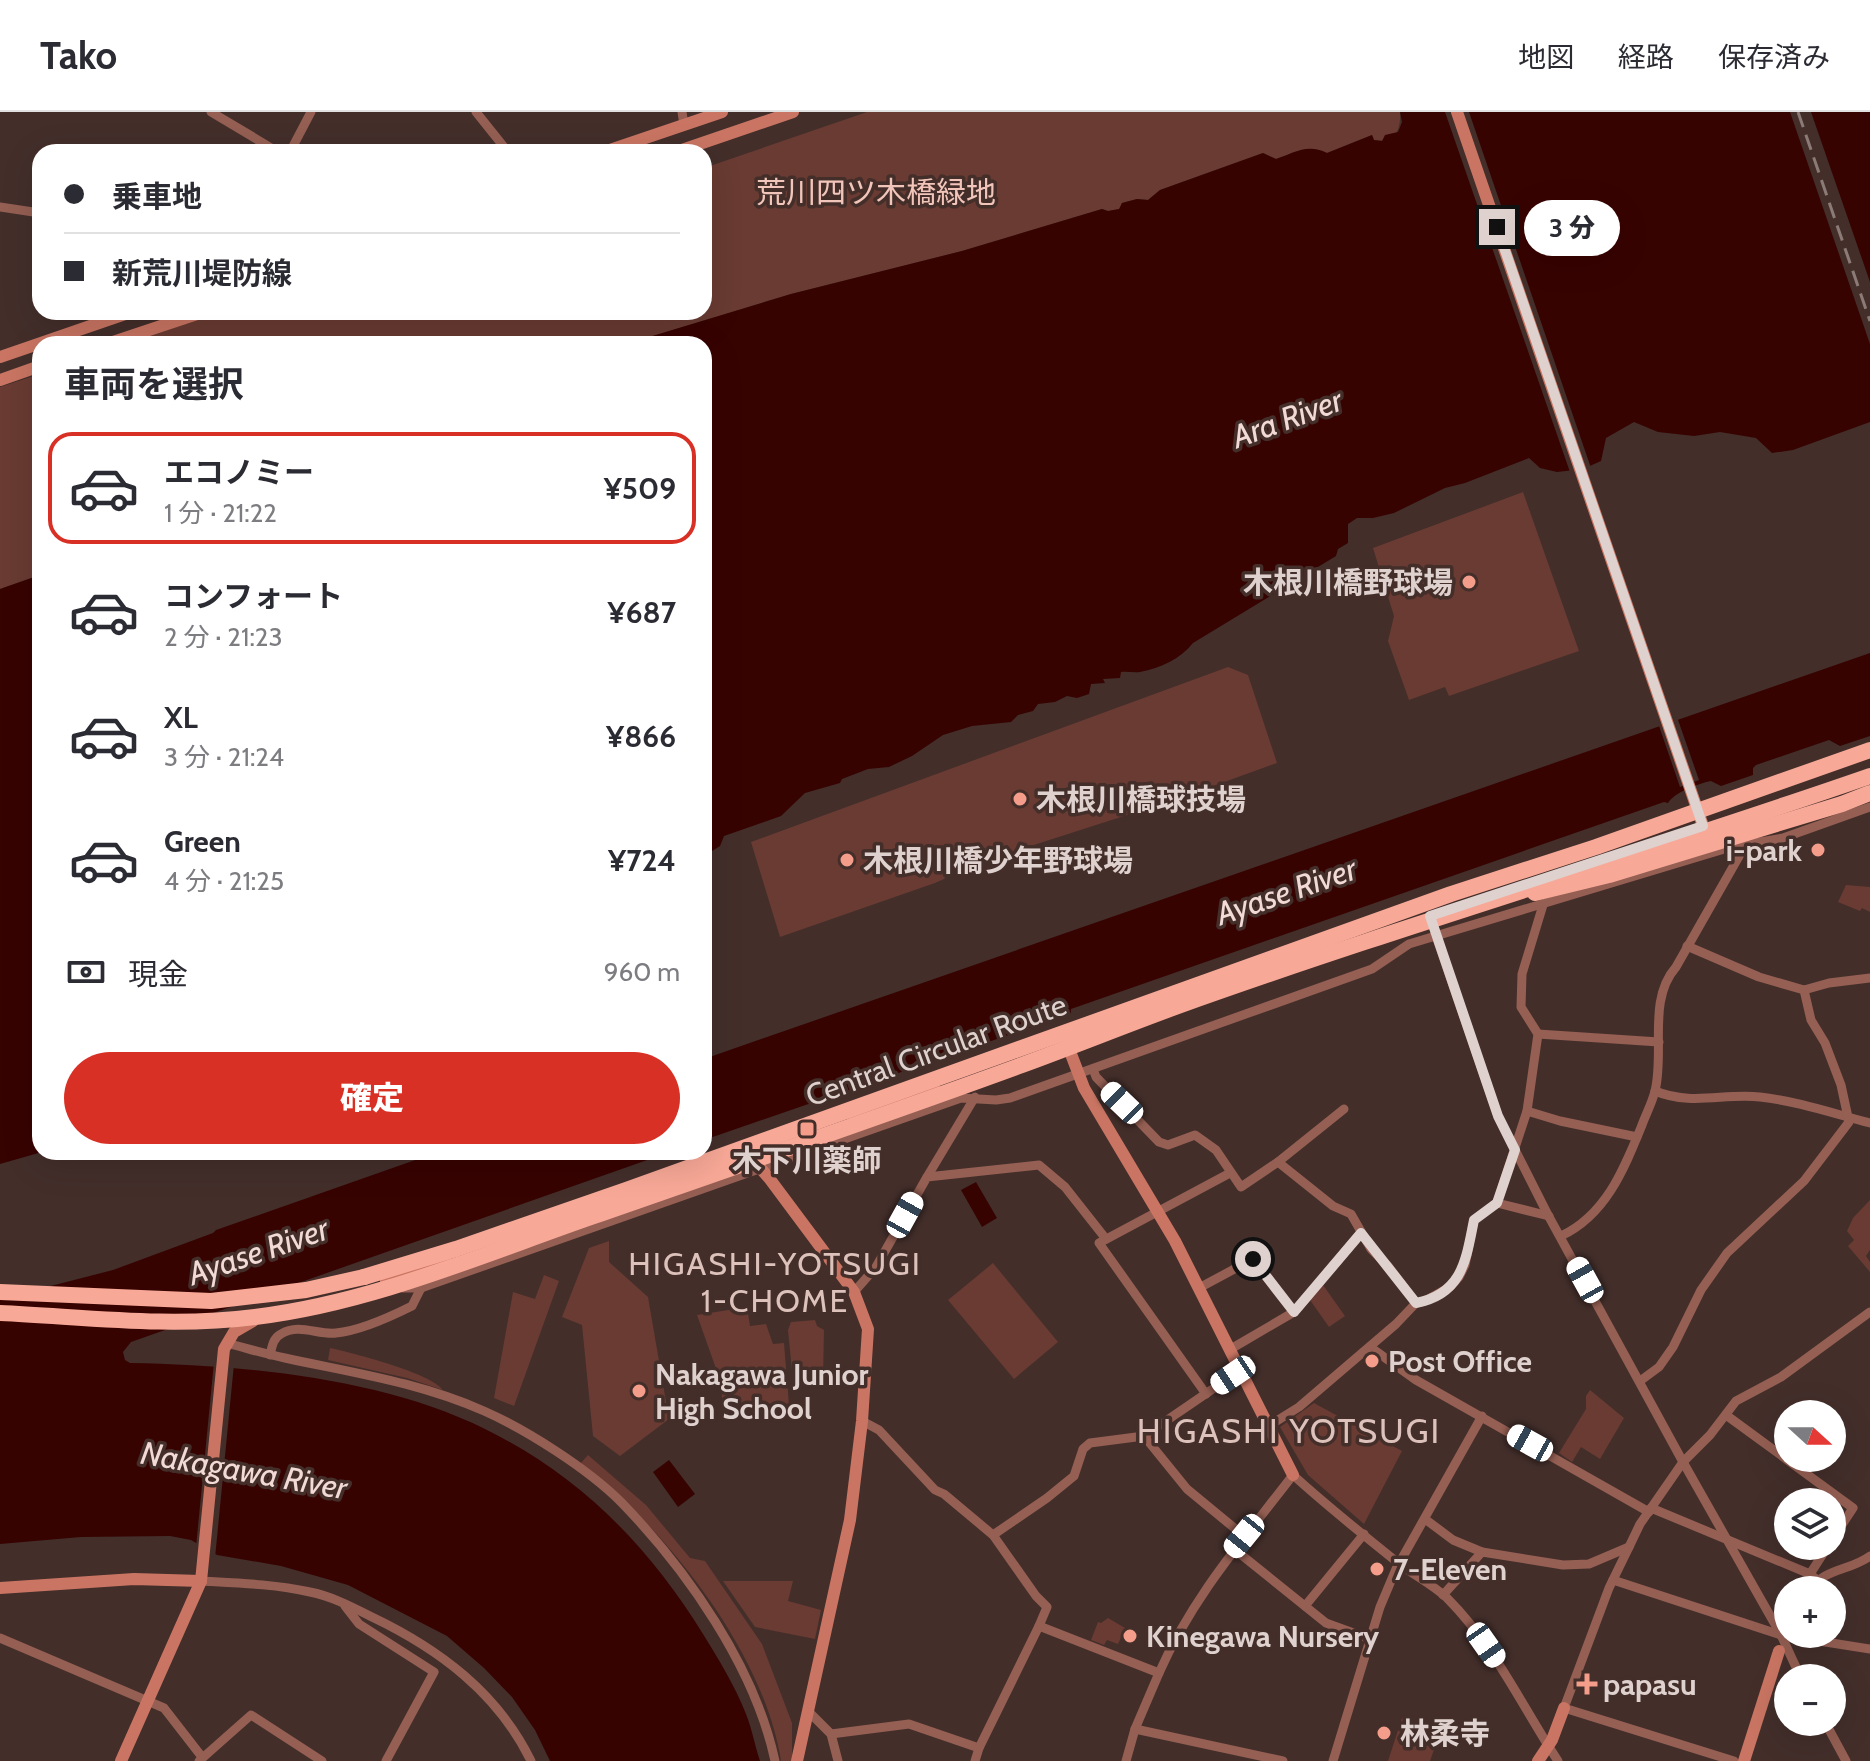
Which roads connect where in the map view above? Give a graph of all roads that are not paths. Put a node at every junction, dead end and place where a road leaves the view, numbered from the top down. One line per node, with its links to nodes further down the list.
1 (211, 112): 8 (street)
2 (311, 112): 9 (street)
3 (722, 112): 7 (main road)
4 (793, 112): 12 (main road)
5 (1457, 112): 28 (main road)
6 (480, 114): 10 (street)
7 (680, 116): 11 (main road)
8 (265, 144)
9 (294, 144)
10 (502, 144)
11 (621, 144)
12 (699, 144)
13 (0, 207): 14 (street)
14 (32, 212)
15 (104, 320): 17 (main road)
16 (179, 320): 18 (main road)
17 (59, 336)
18 (131, 336)
19 (32, 346): 20 (main road)
20 (0, 357)
21 (32, 369): 22 (main road)
22 (0, 380)
23 (1870, 750): 30 (highway, Central Circular Route, bridge)
24 (1870, 759): 30 (highway, bridge)
25 (1870, 774): 28 (main road, bridge); 32 (highway, Central Circular Route, bridge)
26 (1870, 793): 32 (highway, bridge)
27 (1870, 807): 29 (street)
28 (1703, 826): 32 (main road, bridge)
29 (1746, 844): 31 (street); 34 (street)
30 (1596, 847): 52 (highway, Central Circular Route, bridge)
31 (1543, 905): 33 (street); 37 (street)
32 (1433, 916): 33 (street); 38 (main road); 72 (highway, Central Circular Route, bridge)
33 (1436, 935): 40 (street); 50 (street)
34 (1687, 946): 36 (street); 39 (street)
35 (1870, 978): 36 (street)
36 (1804, 990): 47 (street)
37 (1538, 1034): 39 (street); 46 (street)
38 (1066, 1041): 41 (main road); 42 (main road)
39 (1659, 1042): 43 (street)
40 (1093, 1069): 41 (street); 56 (street)
41 (1078, 1074): 44 (street); 59 (main road)
42 (973, 1075): 44 (street); 51 (main road)
43 (1655, 1091): 47 (street); 49 (street)
44 (980, 1098): 55 (street); 57 (street)
45 (1344, 1109): 54 (street)
46 (1527, 1111): 49 (street); 50 (street)
47 (1847, 1118): 48 (street); 78 (street)
48 (1870, 1123)
49 (1637, 1137): 62 (street)
50 (1515, 1150): 58 (street); 60 (street)
51 (747, 1154): 55 (main road); 64 (main road)
52 (712, 1159)
53 (710, 1160): 67 (highway, Central Circular Route, bridge)
54 (1278, 1162): 56 (street); 61 (street)
55 (760, 1168): 65 (street); 68 (main road)
56 (1230, 1173): 59 (street)
57 (927, 1177): 63 (street); 68 (street)
58 (1497, 1203): 60 (street); 69 (street)
59 (1158, 1211): 63 (street); 66 (main road)
60 (1549, 1216): 62 (street)
61 (1361, 1233): 69 (street); 70 (street)
62 (1561, 1236): 78 (street)
63 (1106, 1239): 79 (street)
64 (381, 1283): 65 (street); 74 (main road)
65 (421, 1288): 76 (street)
66 (1199, 1288): 70 (street); 75 (main road)
67 (0, 1292)
68 (854, 1292): 82 (main road)
69 (1416, 1303): 73 (street)
70 (1294, 1312): 75 (street)
71 (1870, 1312): 80 (street)
72 (0, 1313)
73 (1370, 1347): 81 (street); 83 (street)
74 (224, 1349): 76 (street); 101 (main road)
75 (1229, 1350): 77 (main road)
76 (270, 1355): 132 (street)
77 (1239, 1371): 79 (street); 83 (main road)
78 (1640, 1381): 85 (street)
79 (1206, 1394): 84 (street)
80 (1726, 1415): 85 (street); 87 (street)
81 (1482, 1416): 89 (street); 90 (street)
82 (862, 1421): 93 (street); 121 (main road)
83 (1267, 1427): 86 (main road)
84 (1144, 1436): 93 (street); 94 (street)
85 (1683, 1462): 89 (street); 95 (street)
86 (1293, 1475): 92 (street); 94 (street)
87 (1826, 1488)
88 (1846, 1503): 91 (street)
89 (1650, 1510): 95 (street); 96 (street)
90 (1425, 1519): 98 (street); 100 (street)
91 (1846, 1519)
92 (1364, 1534): 100 (street); 108 (street)
93 (993, 1535): 110 (street)
94 (1244, 1536): 97 (street)
95 (1728, 1540): 102 (street); 109 (street)
96 (1629, 1547): 98 (street); 104 (street)
97 (1234, 1549): 108 (street); 118 (street)
98 (1482, 1552): 106 (street)
99 (1870, 1556): 103 (street)
100 (1398, 1563): 106 (street); 113 (street)
101 (201, 1576): 105 (main road); 107 (street); 119 (main road)
102 (1812, 1576)
103 (1817, 1576)
104 (1613, 1580): 111 (street); 120 (street)
105 (0, 1588)
106 (1443, 1595): 125 (street)
107 (343, 1603): 130 (street); 131 (street)
108 (1305, 1606): 113 (street)
109 (1774, 1622)
110 (1039, 1626): 118 (street); 126 (street)
111 (1774, 1633)
112 (0, 1638): 119 (street)
113 (1370, 1639): 138 (street)
114 (1846, 1645): 116 (street)
115 (1779, 1648): 117 (street)
116 (1870, 1649)
117 (1779, 1651): 142 (main road)
118 (1159, 1673): 122 (street)
119 (147, 1700): 127 (street); 128 (main road)
120 (1564, 1708): 125 (main road); 141 (street)
121 (809, 1712): 123 (street); 133 (main road)
122 (1135, 1729): 136 (street); 137 (street)
123 (831, 1734): 126 (street); 134 (street)
124 (1833, 1736): 143 (street)
125 (1548, 1746): 139 (main road); 140 (street)
126 (979, 1748): 135 (street)
127 (201, 1759): 129 (street)
128 (121, 1761)
129 (322, 1761)
130 (386, 1761)
131 (531, 1761)
132 (775, 1761)
133 (797, 1761)
134 (838, 1761)
135 (975, 1761)
136 (1126, 1761)
137 (1283, 1761)
138 (1333, 1761)
139 (1538, 1761)
140 (1558, 1761)
141 (1734, 1761)
142 (1744, 1761)
143 (1846, 1761)

